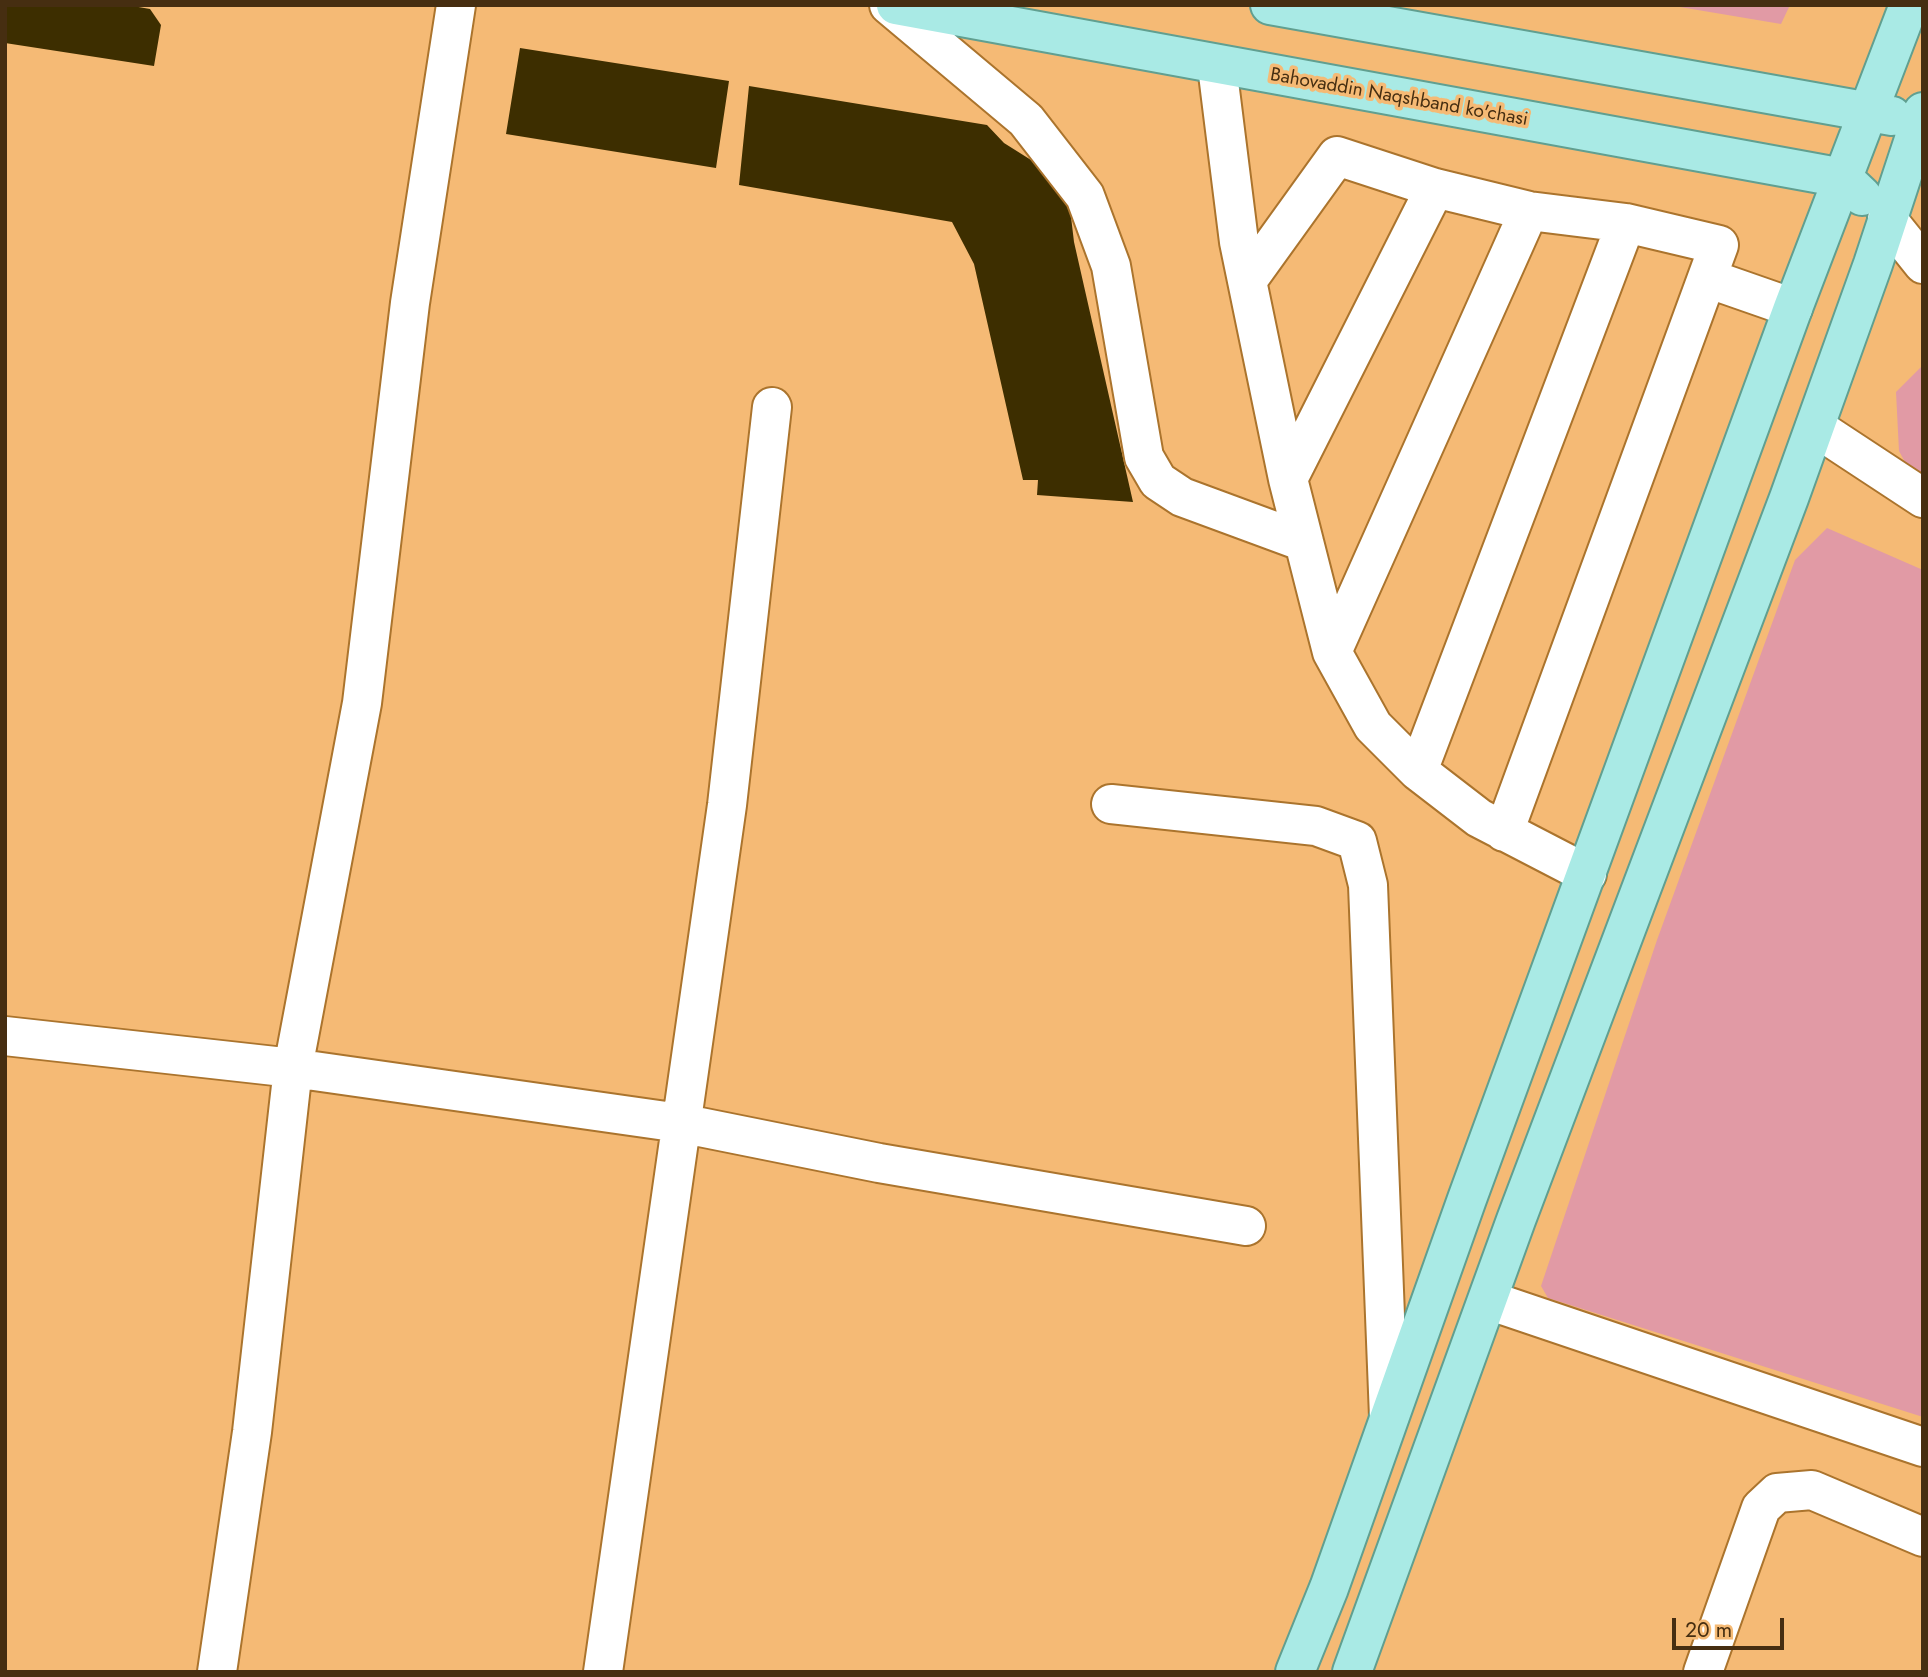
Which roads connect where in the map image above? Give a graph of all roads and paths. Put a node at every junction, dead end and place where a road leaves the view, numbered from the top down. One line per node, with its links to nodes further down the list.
1 (456, 5): 29 (street)
2 (889, 5): 22 (street)
3 (896, 5): 6 (main road, Bahovaddin Naqshband ko'chasi)
4 (1270, 5): 7 (main road)
5 (1909, 5): 7 (main road)
6 (1217, 66): 9 (main road, Bahovaddin Naqshband ko'chasi); 16 (street)
7 (1868, 111): 8 (main road); 9 (main road)
8 (1922, 118): 12 (main road)
9 (1843, 178): 12 (main road); 17 (main road)
10 (1435, 188): 11 (street); 16 (street); 20 (street)
11 (1529, 211): 13 (street); 23 (street)
12 (1887, 219): 14 (street); 19 (main road)
13 (1626, 223): 15 (street); 24 (street)
14 (1923, 264)
15 (1707, 278): 17 (street); 26 (street)
16 (1247, 281): 20 (street)
17 (1793, 308): 27 (main road)
18 (772, 407): 30 (street)
19 (1815, 427): 21 (street); 32 (main road)
20 (1288, 479): 22 (street)
21 (1923, 498)
22 (1304, 542): 23 (street)
23 (1332, 652): 24 (street)
24 (1418, 771): 26 (street)
25 (1111, 804): 33 (street)
26 (1504, 832): 27 (street)
27 (1587, 874): 33 (main road)
28 (5, 1036): 29 (street)
29 (293, 1068): 30 (street); 36 (street)
30 (680, 1123): 31 (street); 37 (street)
31 (1246, 1226)
32 (1488, 1300): 34 (street); 39 (main road)
33 (1389, 1418): 38 (main road)
34 (1923, 1447)
35 (1923, 1537): 40 (street)
36 (216, 1672)
37 (603, 1672)
38 (1295, 1672)
39 (1352, 1672)
40 (1703, 1672)

